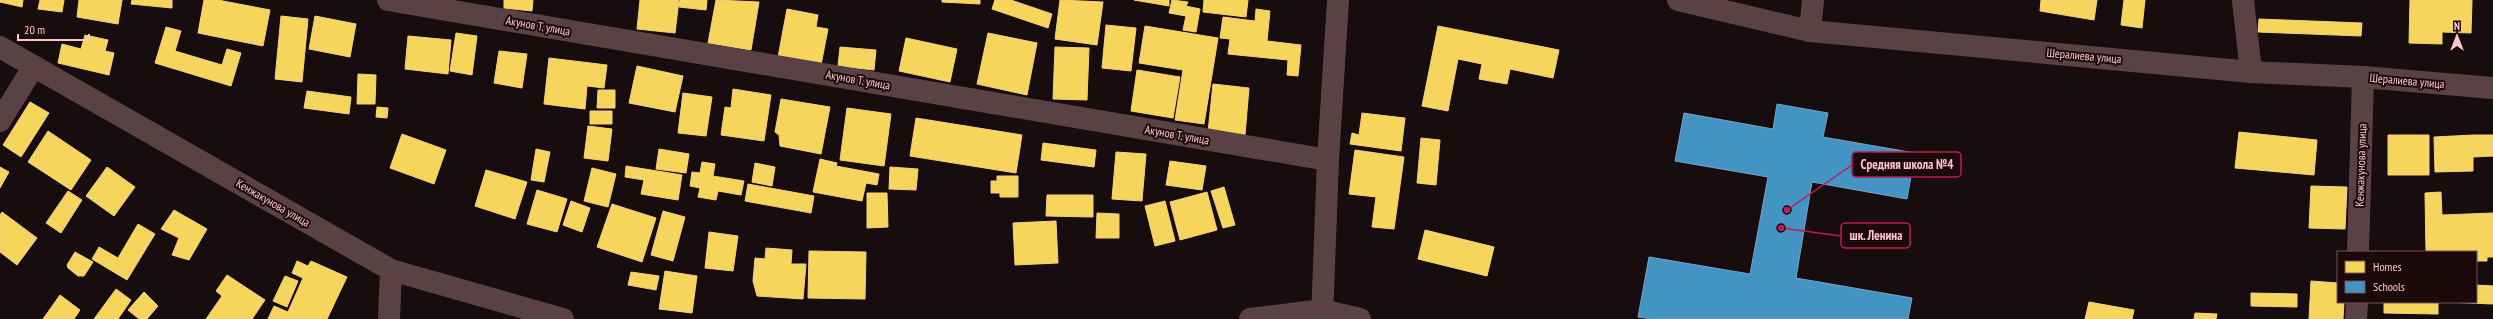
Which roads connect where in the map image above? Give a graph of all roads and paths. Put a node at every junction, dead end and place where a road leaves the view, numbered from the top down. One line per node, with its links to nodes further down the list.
1 (388, 0): 13 (street, Акунов Т. улица)
2 (1338, 0): 13 (street)
3 (1678, 0): 6 (street, Шералиева улица)
4 (1813, 0): 6 (street)
5 (2243, 0): 9 (street)
6 (1810, 31): 9 (street, Шералиева улица)
7 (0, 47): 8 (street, Кенжакунова улица)
8 (34, 66): 12 (street); 15 (street, Кенжакунова улица)
9 (2251, 72): 10 (street, Шералиева улица)
10 (2364, 77): 11 (street, Шералиева улица); 14 (street, Кенжакунова улица)
11 (2493, 88)
12 (0, 121)
13 (1328, 160): 17 (street)
14 (2358, 251)
15 (391, 270): 18 (street); 19 (street, Кенжакунова улица)
16 (2357, 303): 22 (street)
17 (1322, 315): 20 (street); 21 (street)
18 (389, 319)
19 (563, 319)
20 (1250, 319)
21 (1360, 319)
22 (2356, 319)

